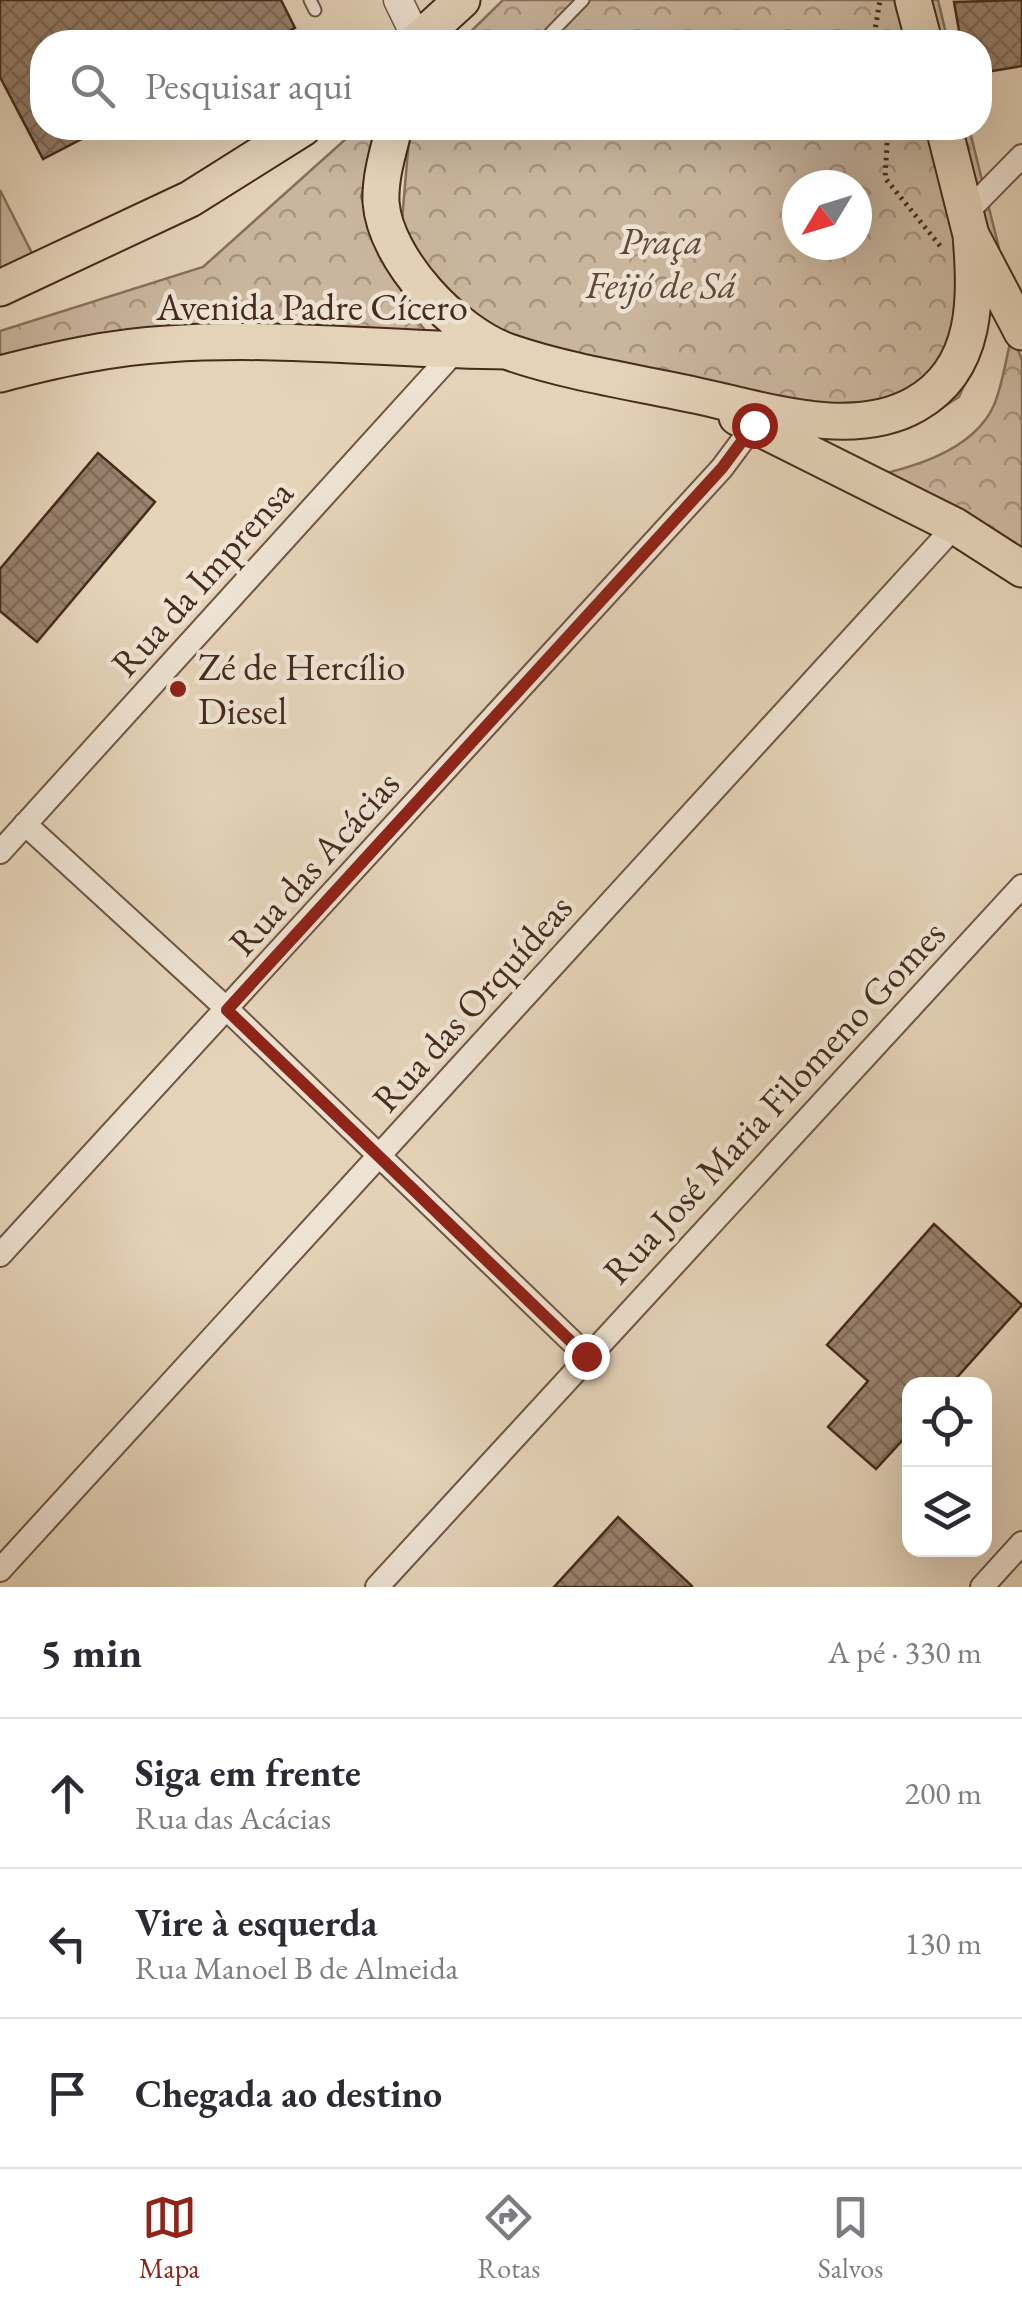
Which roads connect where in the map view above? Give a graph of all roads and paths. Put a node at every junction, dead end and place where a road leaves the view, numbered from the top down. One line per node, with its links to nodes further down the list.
1 (398, 0): 6 (street)
2 (462, 0): 7 (highway)
3 (584, 0): 8 (lane)
4 (880, 0): 9 (path)
5 (914, 0): 10 (highway)
6 (412, 30)
7 (430, 30)
8 (554, 30)
9 (875, 30)
10 (921, 30)
11 (284, 140): 16 (highway)
12 (391, 140): 19 (highway)
13 (947, 140): 15 (highway)
14 (1022, 156): 15 (street)
15 (968, 225): 17 (highway); 21 (highway)
16 (0, 288)
17 (1022, 332)
18 (456, 350): 19 (highway, Avenida Padre Cícero); 20 (highway, Avenida Padre Cícero); 25 (street, Rua da Imprensa)
19 (506, 351): 21 (highway)
20 (0, 374)
21 (676, 391): 22 (highway)
22 (754, 425): 23 (highway); 28 (street, Rua das Acácias)
23 (955, 526): 24 (highway); 29 (street, Rua das Orquídeas)
24 (1022, 569)
25 (26, 824): 26 (street, Rua da Imprensa); 28 (street)
26 (0, 852)
27 (1022, 886): 31 (street, Rua José Maria Filomeno Gomes)
28 (227, 1010): 29 (street); 30 (street, Rua das Acácias)
29 (380, 1156): 31 (street); 33 (street, Rua das Orquídeas)
30 (0, 1255)
31 (586, 1356): 34 (street, Rua José Maria Filomeno Gomes)
32 (1022, 1543): 35 (street)
33 (0, 1570)
34 (376, 1587)
35 (982, 1587)

